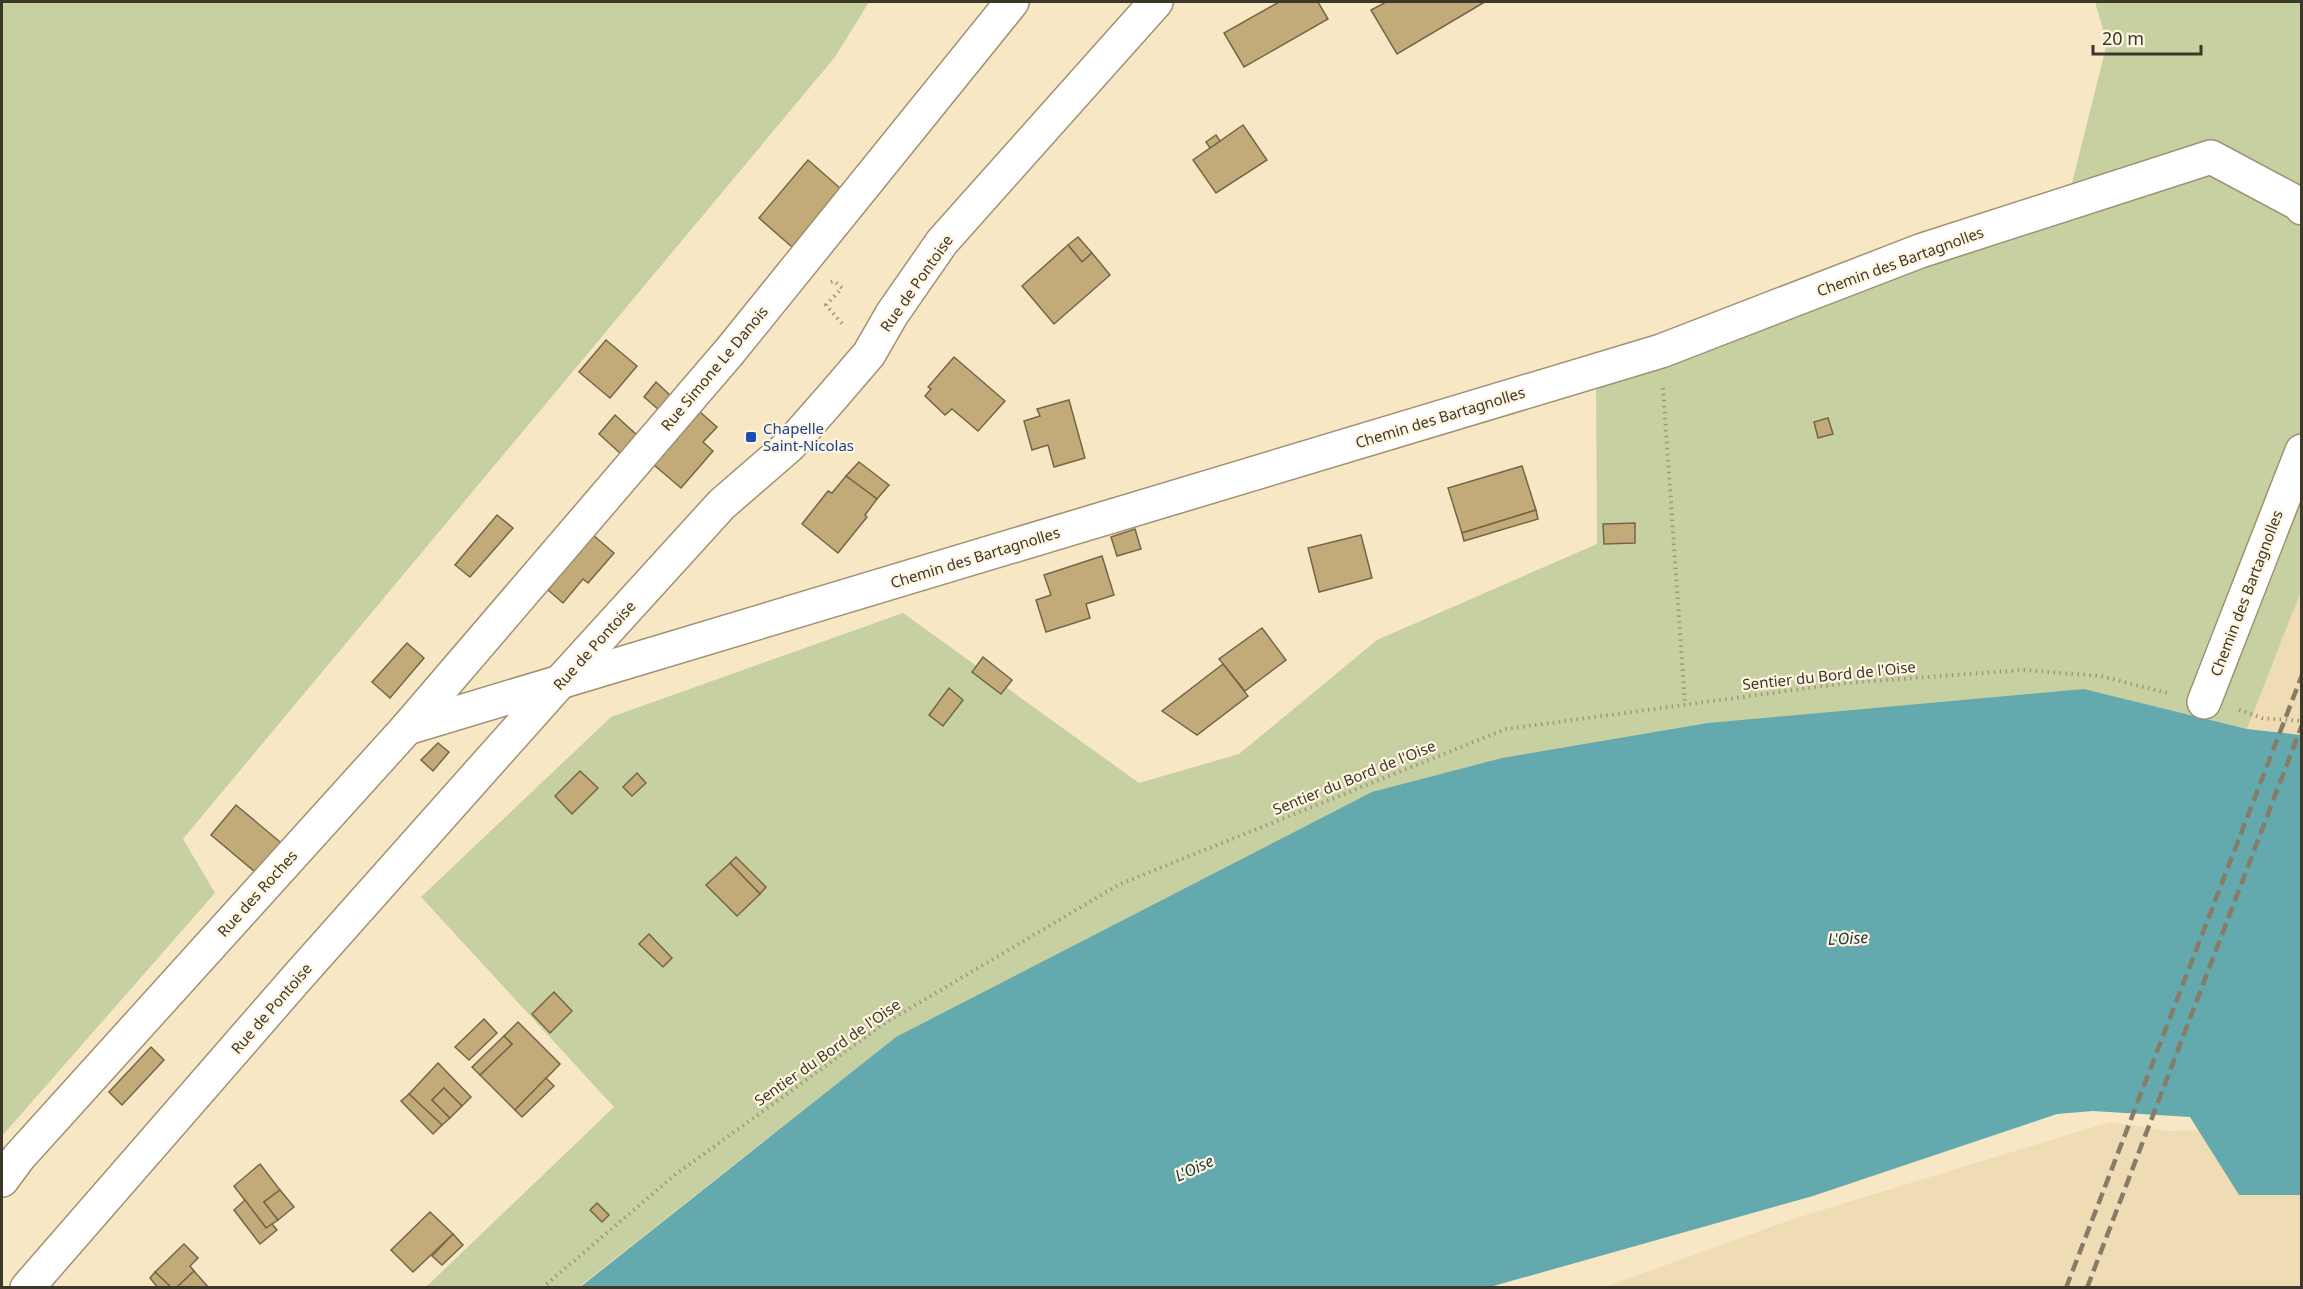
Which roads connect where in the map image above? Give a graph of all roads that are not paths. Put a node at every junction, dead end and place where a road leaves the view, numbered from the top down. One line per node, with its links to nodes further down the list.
1 (1012, 2): 7 (street, Rue Simone Le Danois)
2 (1156, 2): 5 (street, Rue de Pontoise)
3 (2301, 208): 5 (street, Chemin des Bartagnolles)
4 (2301, 451): 6 (street, Chemin des Bartagnolles)
5 (560, 682): 7 (street); 9 (street, Rue de Pontoise)
6 (2204, 702)
7 (406, 728): 8 (street, Rue des Roches)
8 (2, 1180)
9 (27, 1287)

